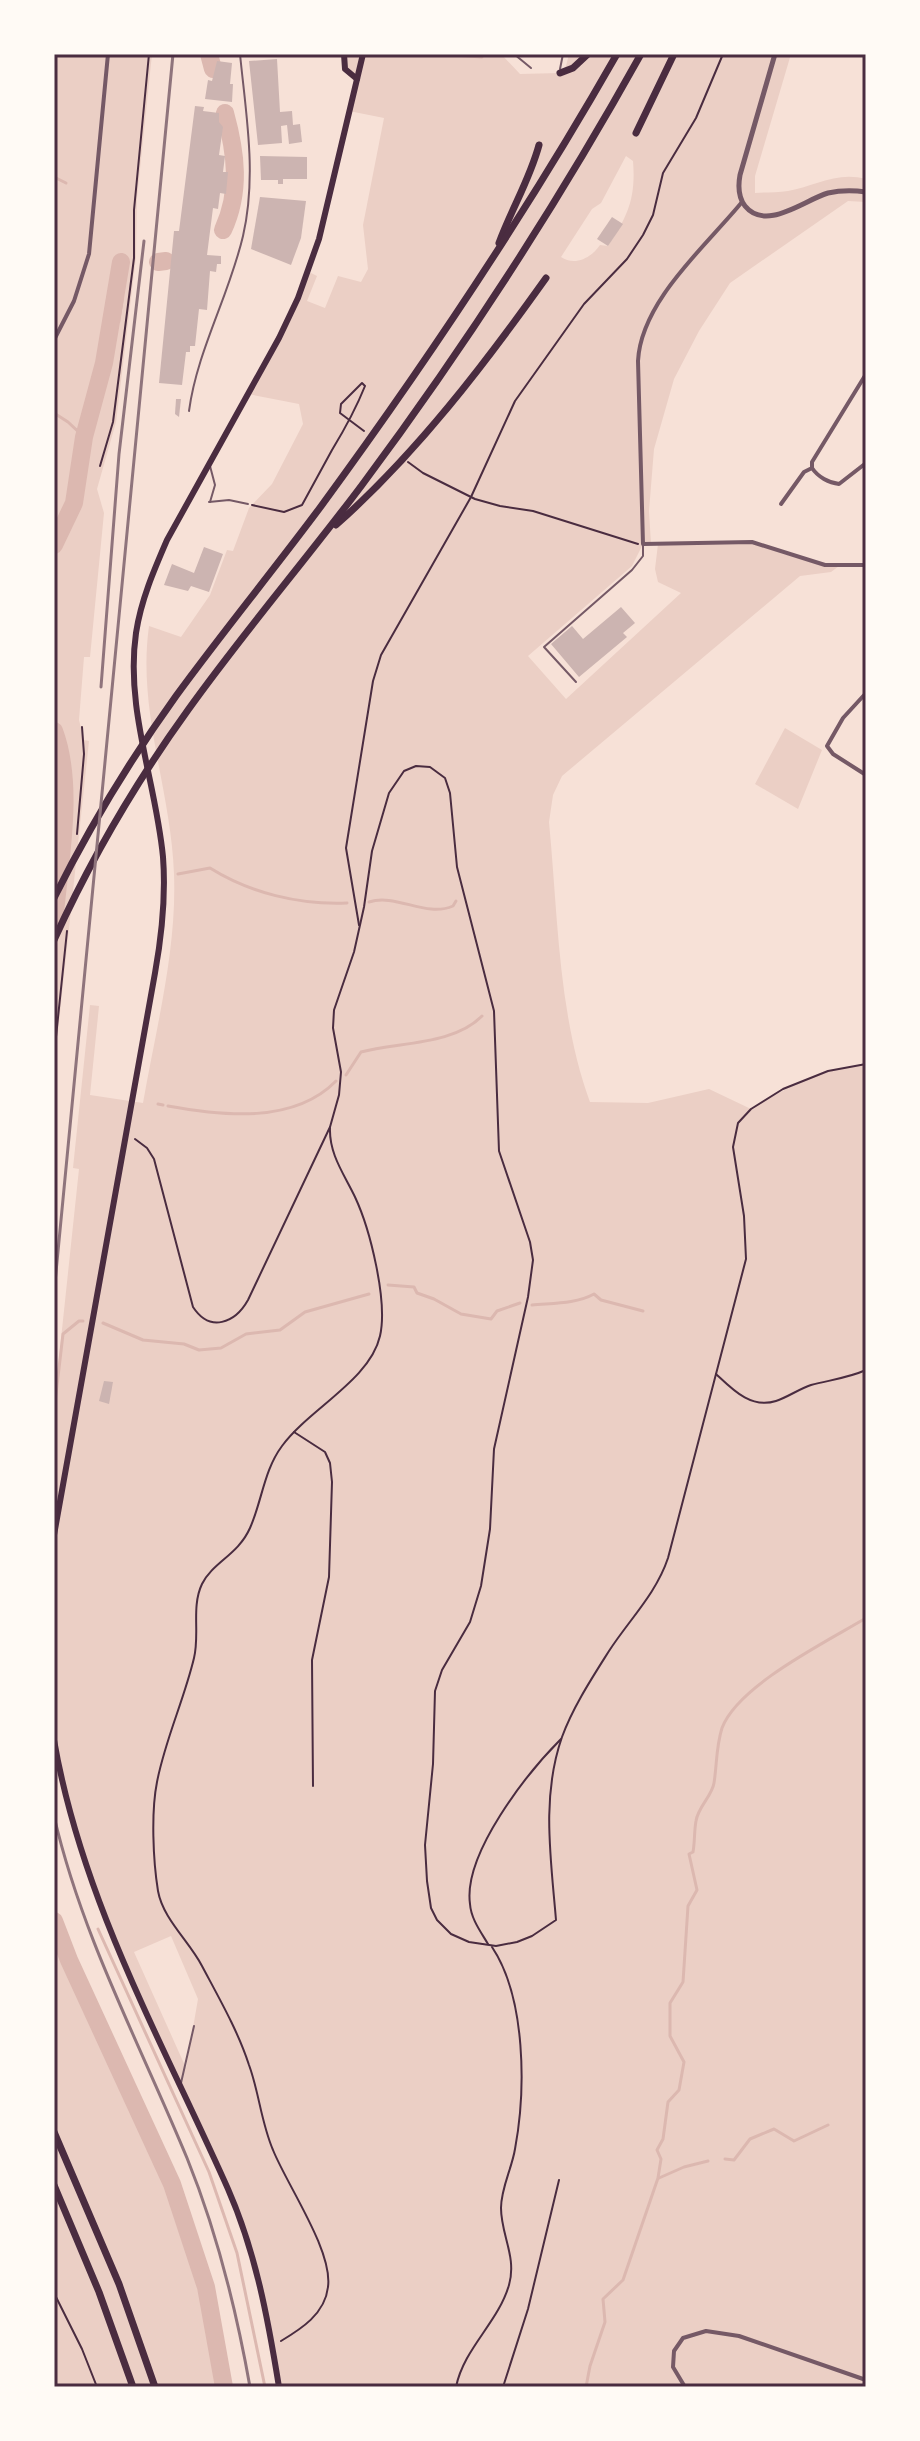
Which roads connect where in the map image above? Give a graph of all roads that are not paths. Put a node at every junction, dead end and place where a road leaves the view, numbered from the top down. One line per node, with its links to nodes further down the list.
1 (108, 54): 21 (street)
2 (240, 54): 23 (lane)
3 (344, 54): 14 (main road)
4 (363, 54): 14 (main road)
5 (514, 54): 12 (lane)
6 (563, 54): 13 (lane)
7 (588, 54): 13 (highway)
8 (617, 54): 19 (highway)
9 (641, 54): 29 (highway)
10 (674, 54): 15 (highway)
11 (775, 54): 18 (street)
12 (531, 68)
13 (560, 73)
14 (357, 79): 25 (main road)
15 (636, 133)
16 (539, 145): 19 (highway)
17 (866, 192): 18 (street)
18 (742, 202): 30 (street)
19 (494, 257): 35 (highway)
20 (546, 278): 29 (highway)
21 (54, 340)
22 (866, 374): 26 (street)
23 (189, 411)
24 (866, 463): 26 (street)
25 (209, 465): 27 (lane); 37 (main road)
26 (812, 468): 28 (street)
27 (248, 504)
28 (781, 504)
29 (323, 537): 36 (highway)
30 (643, 544): 31 (street); 32 (lane)
31 (866, 565)
32 (576, 682)
33 (866, 693): 34 (street)
34 (866, 775)
35 (54, 898)
36 (54, 940)
37 (54, 1535)
38 (54, 1740): 40 (main road)
39 (194, 2026): 40 (lane)
40 (180, 2085): 46 (main road)
41 (54, 2132): 45 (highway)
42 (54, 2185): 44 (highway)
43 (866, 2380): 47 (street)
44 (133, 2387)
45 (155, 2387)
46 (279, 2387)
47 (685, 2387)

